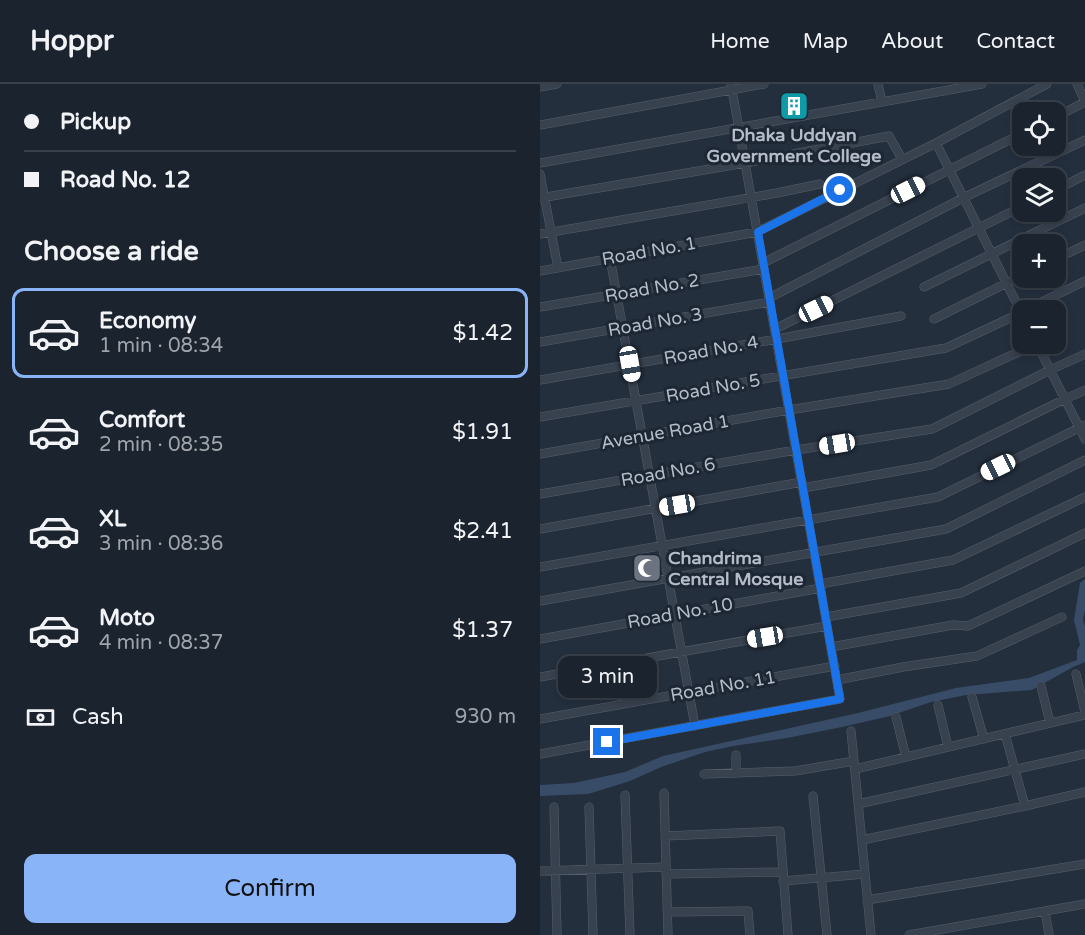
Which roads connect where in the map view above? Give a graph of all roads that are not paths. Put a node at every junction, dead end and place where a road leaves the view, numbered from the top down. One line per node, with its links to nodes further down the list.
1 (557, 84): 7 (street)
2 (764, 84): 8 (street)
3 (879, 84): 9 (street)
4 (982, 84): 9 (street)
5 (1047, 84): 16 (street, Road No. 1)
6 (1077, 84): 10 (street)
7 (540, 87)
8 (732, 87): 12 (street); 13 (street)
9 (882, 102): 13 (street)
10 (1085, 102): 11 (street)
11 (1066, 112)
12 (540, 125)
13 (739, 127): 18 (street); 19 (street)
14 (1012, 138): 20 (street, Road No. 2)
15 (1085, 140): 27 (street, Road No. 3)
16 (936, 143): 17 (street, Road No. 1); 20 (street)
17 (902, 159): 19 (street); 32 (street, Road No. 1)
18 (540, 163)
19 (745, 163): 25 (street); 26 (street)
20 (949, 170): 27 (street); 38 (street, Road No. 2)
21 (540, 174): 25 (street)
22 (1085, 175): 24 (street)
23 (820, 184): 26 (street)
24 (1066, 185)
25 (542, 197): 31 (street)
26 (751, 197): 31 (street); 32 (street)
27 (963, 198): 30 (street); 46 (street, Road No. 3)
28 (1085, 208): 35 (street)
29 (1012, 212): 30 (street)
30 (979, 228): 35 (street); 54 (street)
31 (551, 232): 33 (street); 39 (street)
32 (758, 232): 37 (street, Road No. 1); 38 (street)
33 (540, 234)
34 (1085, 245): 36 (street)
35 (992, 254): 43 (street); 44 (street)
36 (1066, 254)
37 (610, 258): 39 (street, Road No. 1); 45 (street)
38 (763, 266): 45 (street, Road No. 2); 46 (street)
39 (558, 268): 40 (street, Road No. 1)
40 (540, 271)
41 (1012, 280): 43 (street)
42 (1085, 281): 48 (street, Road No. 5)
43 (1006, 283): 47 (street); 52 (street)
44 (924, 287)
45 (617, 294): 49 (street, Road No. 2); 53 (street)
46 (770, 300): 53 (street, Road No. 3); 54 (street)
47 (1016, 300)
48 (1048, 300)
49 (540, 308)
50 (901, 315): 55 (street, Road No. 4)
51 (1012, 318): 62 (street, Road No. 5)
52 (934, 319)
53 (623, 328): 56 (street, Road No. 3); 60 (street)
54 (775, 329): 55 (street)
55 (777, 339): 60 (street, Road No. 4); 62 (street)
56 (540, 342)
57 (1014, 354): 67 (street, Avenue Road 1)
58 (1041, 354): 61 (street)
59 (1085, 354): 61 (street, Road No. 6)
60 (630, 364): 63 (street, Road No. 4); 66 (street)
61 (1050, 370): 65 (street); 72 (street, Road No. 6)
62 (783, 376): 66 (street, Road No. 5); 67 (street)
63 (540, 380)
64 (1085, 390): 65 (street)
65 (1065, 399): 69 (street); 76 (street)
66 (636, 401): 68 (street, Road No. 5); 70 (street)
67 (789, 410): 70 (street, Avenue Road 1); 72 (street)
68 (540, 417)
69 (1082, 426): 71 (street); 80 (street)
70 (643, 436): 73 (street, Avenue Road 1); 75 (street)
71 (1085, 439)
72 (796, 450): 75 (street, Road No. 6); 76 (street)
73 (540, 454)
74 (1085, 460): 84 (street)
75 (650, 475): 77 (street, Road No. 6); 79 (street)
76 (802, 485): 79 (street); 80 (street)
77 (540, 494)
78 (1085, 497): 88 (street, Road No. 10)
79 (656, 508): 81 (street); 83 (street)
80 (808, 519): 83 (street); 84 (street)
81 (540, 529)
82 (1085, 533): 91 (street)
83 (663, 545): 85 (street); 87 (street)
84 (814, 552): 87 (street); 88 (street)
85 (540, 567)
86 (1085, 571): 95 (street)
87 (669, 578): 89 (street); 90 (street)
88 (820, 586): 90 (street, Road No. 10); 91 (street)
89 (540, 601)
90 (675, 614): 94 (street, Road No. 10); 96 (street)
91 (826, 617): 93 (street)
92 (1062, 617): 100 (street)
93 (827, 626): 95 (street); 96 (street)
94 (540, 639)
95 (831, 647): 97 (street)
96 (682, 652): 99 (street); 102 (street)
97 (835, 666): 100 (street); 102 (street, Road No. 11)
98 (1076, 674): 105 (street)
99 (540, 677)
100 (837, 680): 109 (street)
101 (1041, 686): 108 (street)
102 (689, 692): 107 (street, Road No. 11); 109 (street)
103 (972, 697): 112 (street)
104 (938, 705): 113 (street)
105 (1085, 714): 108 (street)
106 (896, 717): 117 (street)
107 (540, 719)
108 (1050, 723): 111 (street)
109 (695, 726): 114 (street)
110 (852, 731): 118 (street)
111 (1005, 734): 112 (street); 119 (street)
112 (984, 739): 113 (street)
113 (948, 747): 117 (street)
114 (540, 754)
115 (1085, 754): 119 (street)
116 (736, 755): 120 (street)
117 (906, 757): 118 (street)
118 (855, 765): 120 (street); 126 (street)
119 (1015, 770): 126 (street); 127 (street)
120 (736, 772): 121 (street)
121 (704, 774)
122 (1085, 792): 127 (street)
123 (664, 793): 130 (street)
124 (626, 795): 133 (street)
125 (813, 796): 140 (street)
126 (858, 804): 131 (street)
127 (1025, 806): 131 (street)
128 (554, 807): 135 (street)
129 (589, 807): 134 (street)
130 (665, 836): 137 (street); 138 (street)
131 (862, 840): 139 (street)
132 (1085, 864): 142 (street)
133 (628, 868): 134 (street); 137 (street); 148 (street)
134 (591, 869): 135 (street); 147 (street)
135 (555, 870): 136 (street); 146 (street)
136 (540, 871)
137 (666, 871): 138 (street); 145 (street)
138 (783, 872): 141 (street)
139 (865, 874): 140 (street); 142 (street)
140 (821, 879): 141 (street); 152 (street)
141 (783, 881): 151 (street)
142 (867, 900): 153 (street)
143 (1085, 904): 144 (street)
144 (1045, 911): 154 (street); 155 (street)
145 (668, 912): 149 (street); 150 (street)
146 (557, 935)
147 (593, 935)
148 (630, 935)
149 (668, 935)
150 (750, 935)
151 (788, 935)
152 (827, 935)
153 (871, 935)
154 (909, 935)
155 (1049, 935)

